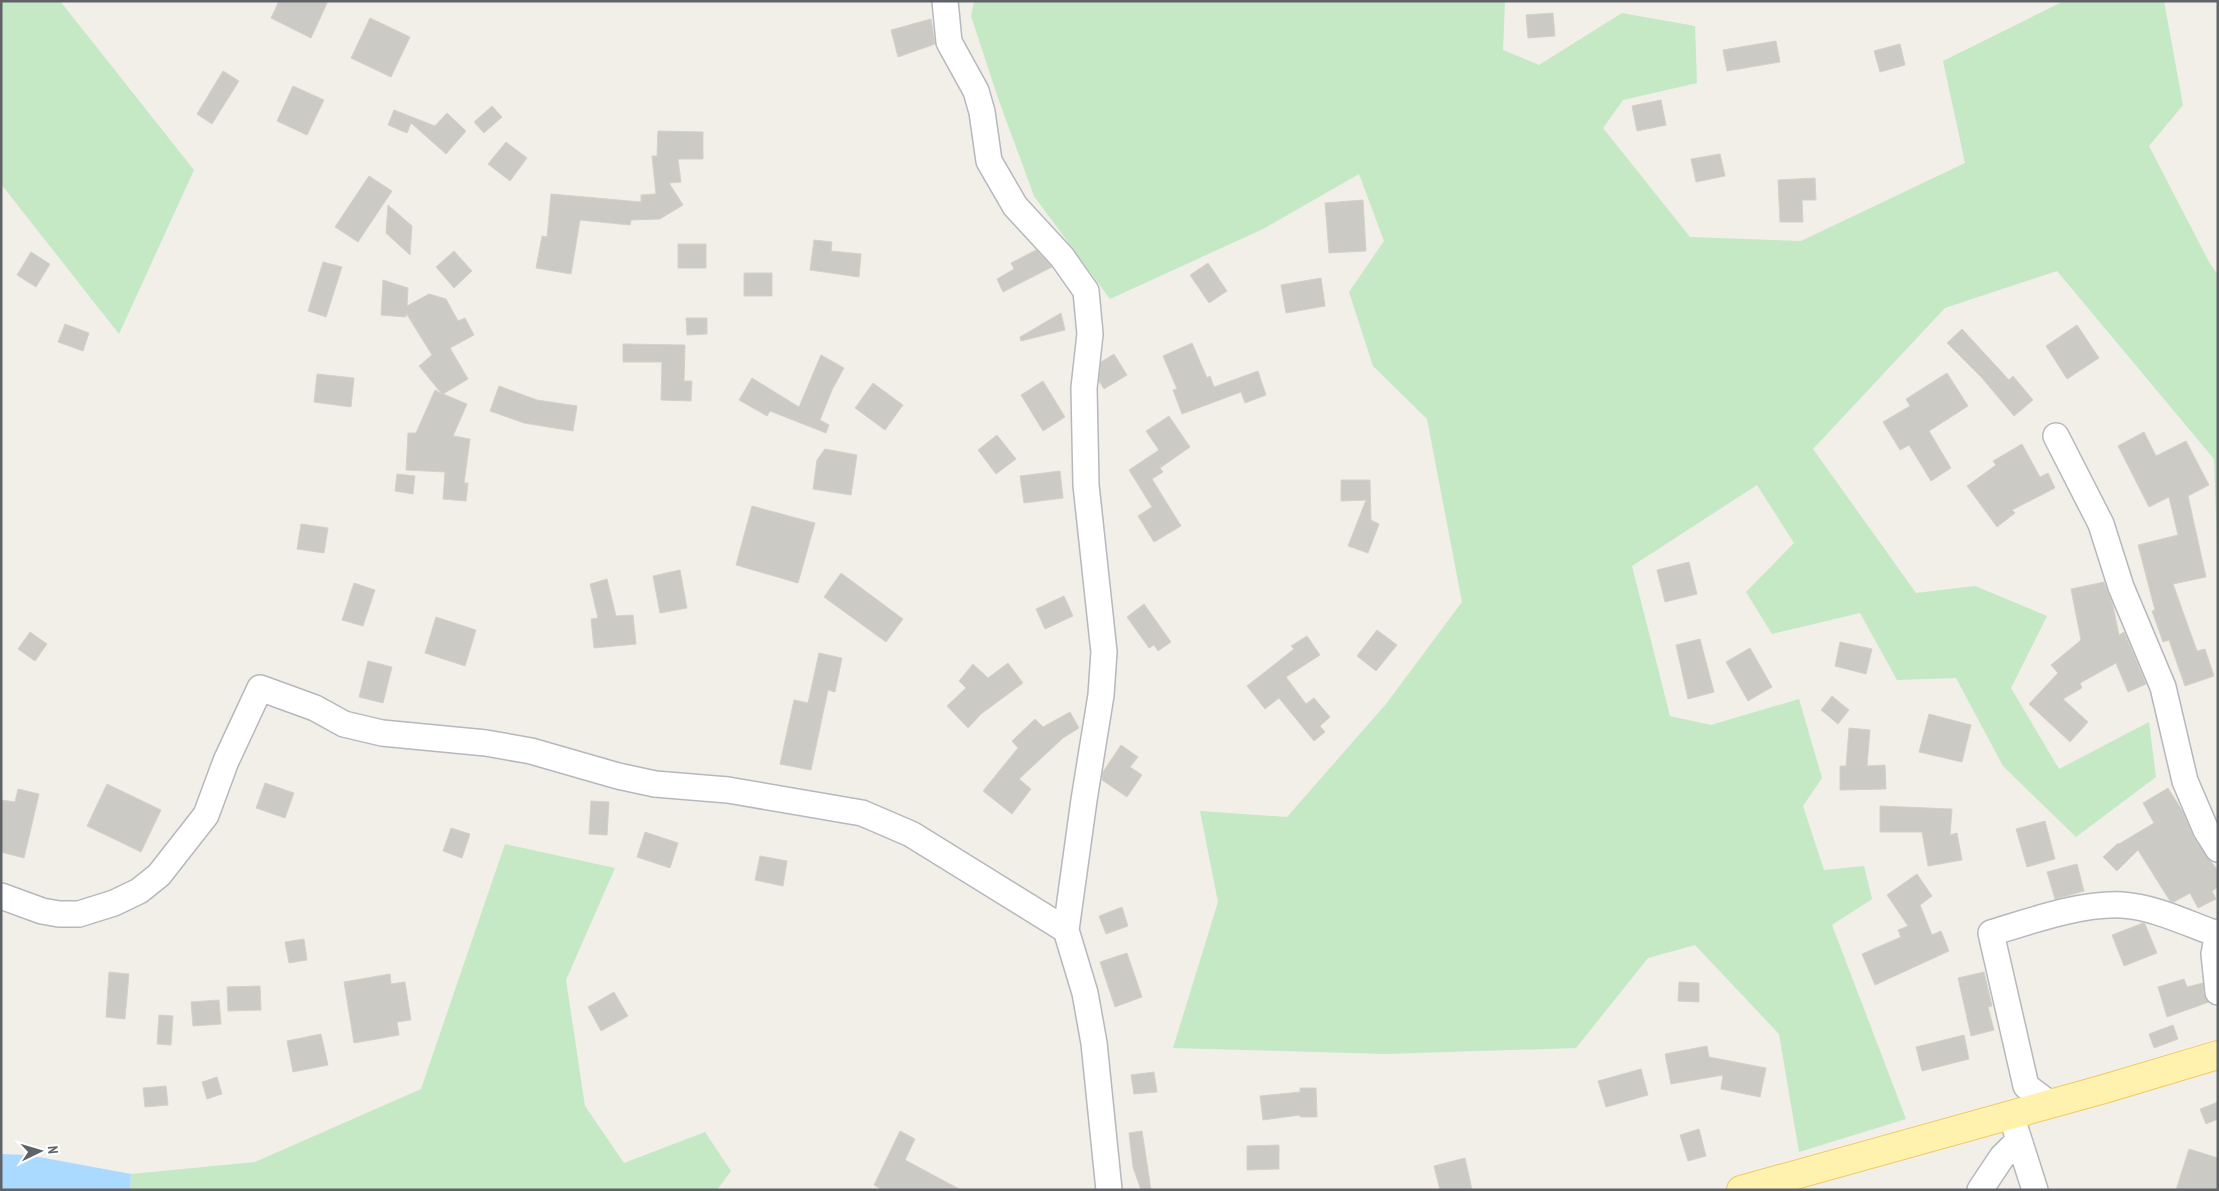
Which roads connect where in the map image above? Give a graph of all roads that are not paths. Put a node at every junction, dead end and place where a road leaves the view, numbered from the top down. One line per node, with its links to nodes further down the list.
1 (945, 1): 5 (street)
2 (2056, 436): 3 (street)
3 (2218, 849)
4 (1, 896): 5 (street)
5 (1066, 930): 12 (street)
6 (2217, 933): 7 (street); 9 (street)
7 (2218, 992)
8 (2218, 1055): 9 (main road)
9 (2050, 1104): 10 (main road)
10 (2011, 1115): 11 (street); 13 (main road)
11 (2018, 1141): 14 (street); 15 (street)
12 (1109, 1190)
13 (1741, 1190)
14 (1980, 1190)
15 (2035, 1190)

